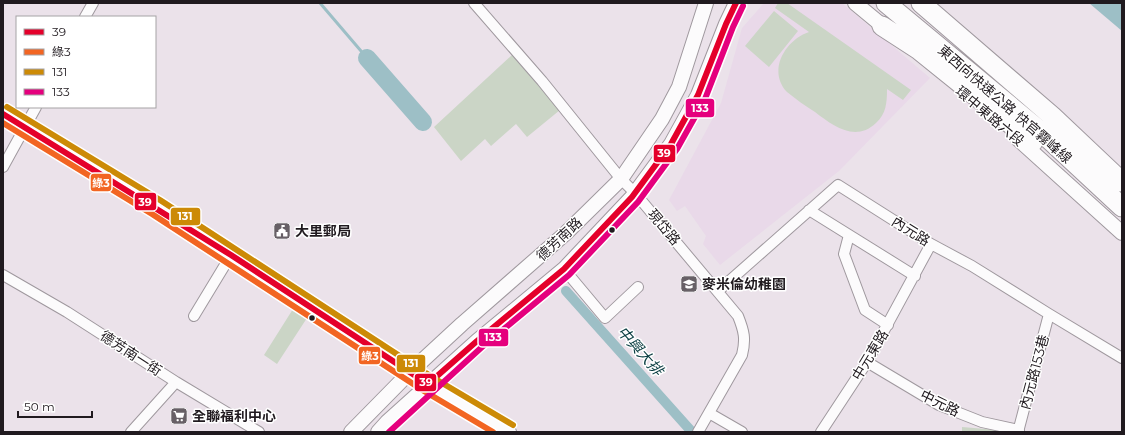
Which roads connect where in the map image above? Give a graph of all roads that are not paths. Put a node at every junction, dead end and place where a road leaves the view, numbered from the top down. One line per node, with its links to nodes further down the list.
1 (93, 3): 9 (street)
2 (474, 3): 15 (street, 現岱路)
3 (706, 3): 15 (street, 德芳南路)
4 (736, 3): 17 (street, 德芳南路)
5 (855, 3): 10 (street, 環中東路六段)
6 (886, 3): 19 (highway, 東西向快速公路 快官霧峰線)
7 (891, 3): 18 (street, 環中東路六段)
8 (921, 3): 16 (highway, 東西向快速公路 快官霧峰線)
9 (86, 16)
10 (882, 26): 21 (highway); 22 (street, 環中東路六段)
11 (36, 108): 13 (street)
12 (3, 114): 13 (street)
13 (26, 127): 14 (street); 25 (street)
14 (3, 167)
15 (621, 179): 17 (street, 現岱路); 36 (street, 德芳南路)
16 (1122, 182)
17 (635, 193): 26 (street, 德芳南路); 30 (street, 現岱路)
18 (1122, 199)
19 (1122, 207)
20 (809, 210): 23 (street); 24 (street, 內元路); 30 (street, 內元路)
21 (1122, 222)
22 (1122, 233)
23 (849, 235): 28 (street); 33 (street)
24 (931, 244): 28 (street, 中元東路); 31 (street, 內元路)
25 (231, 255): 32 (street); 36 (street)
26 (564, 268): 29 (street); 38 (street, 德芳南路)
27 (3, 275): 37 (street, 德芳南一街)
28 (915, 276): 33 (street, 中元東路)
29 (638, 287)
30 (718, 291): 39 (street, 現岱路)
31 (1049, 314): 34 (street, 內元路); 40 (street, 內元路153巷)
32 (194, 316)
33 (888, 325): 35 (street, 中元東路)
34 (1122, 358)
35 (867, 362): 40 (street, 中元路); 48 (street, 中元東路)
36 (410, 372): 38 (street); 43 (street, 德芳南路)
37 (176, 382): 41 (street); 42 (street, 德芳南一街)
38 (428, 384): 44 (street, 德芳南路); 45 (street)
39 (710, 413): 46 (street, 現岱路); 47 (street)
40 (1018, 431)
41 (132, 432)
42 (259, 432)
43 (351, 432)
44 (378, 432)
45 (509, 432)
46 (698, 432)
47 (742, 432)
48 (821, 432)

